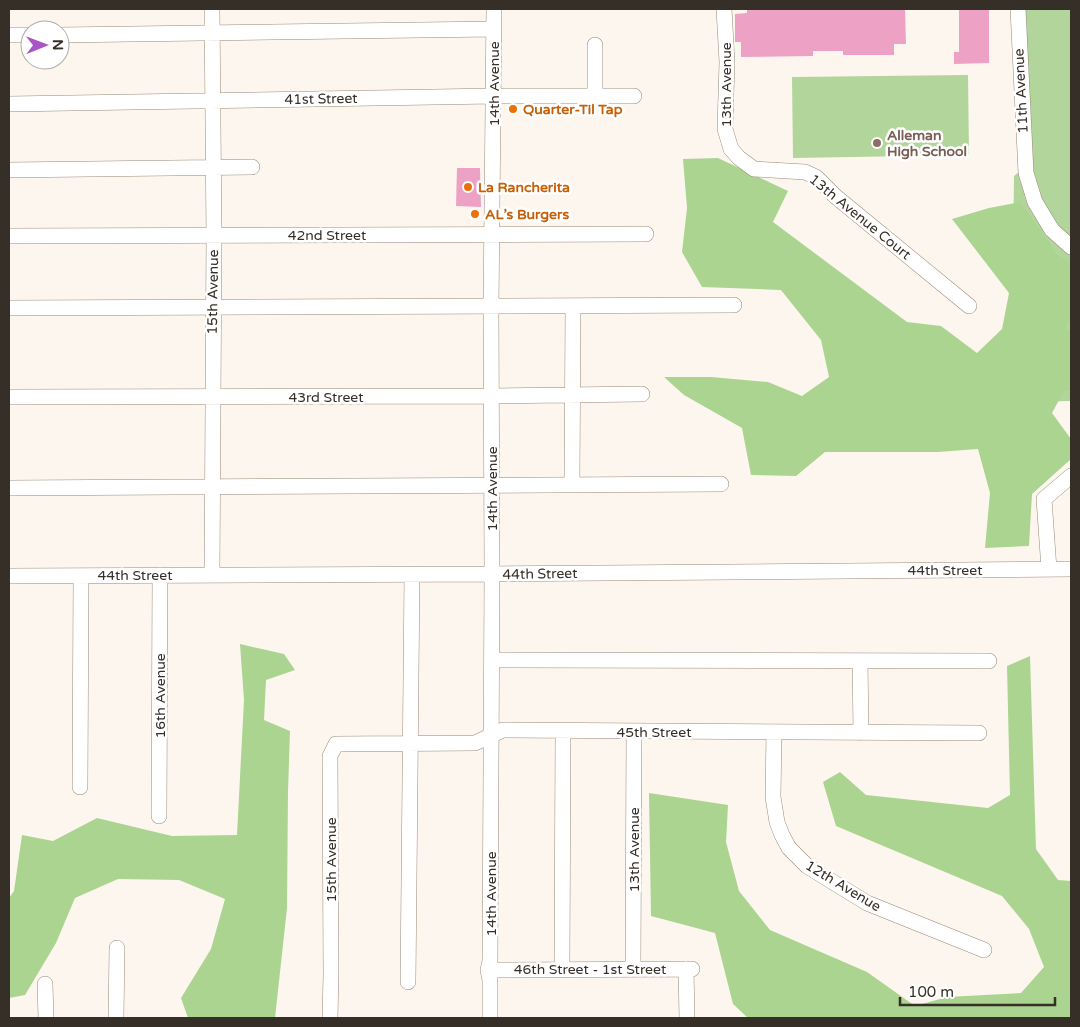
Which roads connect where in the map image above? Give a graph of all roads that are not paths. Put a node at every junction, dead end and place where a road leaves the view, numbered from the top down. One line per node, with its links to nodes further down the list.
1 (212, 9): 6 (street, 15th Avenue)
2 (494, 9): 5 (street, 14th Avenue)
3 (724, 9): 14 (street, 13th Avenue)
4 (1018, 9): 22 (street, 11th Avenue)
5 (494, 29): 6 (street); 9 (street, 14th Avenue)
6 (212, 33): 7 (street); 12 (street, 15th Avenue)
7 (70, 35)
8 (595, 45): 10 (street)
9 (494, 96): 10 (street, 41st Street); 12 (street, 41st Street); 19 (street, 14th Avenue)
10 (595, 96): 11 (street, 41st Street)
11 (634, 96)
12 (212, 101): 13 (street, 41st Street); 16 (street, 15th Avenue)
13 (9, 104)
14 (739, 158): 25 (street, 13th Avenue Court)
15 (252, 167): 16 (street)
16 (213, 168): 17 (street); 21 (street, 15th Avenue)
17 (9, 170)
18 (646, 234): 19 (street, 42nd Street)
19 (492, 235): 21 (street, 42nd Street); 26 (street, 14th Avenue)
20 (9, 236): 21 (street, 42nd Street)
21 (214, 236): 24 (street, 15th Avenue)
22 (1071, 247)
23 (734, 305): 27 (street)
24 (212, 306): 26 (street); 28 (street); 33 (street, 15th Avenue)
25 (969, 306)
26 (492, 307): 27 (street); 30 (street, 14th Avenue)
27 (573, 307): 31 (street)
28 (9, 308)
29 (642, 394): 31 (street, 43rd Street)
30 (492, 396): 31 (street, 43rd Street); 33 (street, 43rd Street); 35 (street, 14th Avenue)
31 (573, 396): 36 (street)
32 (9, 397): 33 (street, 43rd Street)
33 (212, 397): 38 (street, 15th Avenue)
34 (1071, 476): 41 (street)
35 (492, 484): 36 (street); 38 (street); 42 (street, 14th Avenue)
36 (572, 484): 37 (street)
37 (721, 484)
38 (212, 487): 39 (street); 43 (street, 15th Avenue)
39 (9, 488)
40 (1071, 568): 41 (street, 44th Street)
41 (1049, 569): 42 (street, 44th Street)
42 (492, 574): 44 (street, 44th Street); 48 (street, 14th Avenue)
43 (212, 575): 44 (street, 44th Street); 47 (street, 44th Street)
44 (412, 575): 57 (street)
45 (9, 576): 46 (street, 44th Street)
46 (81, 576): 47 (street, 44th Street); 59 (street)
47 (160, 576): 60 (street, 16th Avenue)
48 (492, 660): 49 (street); 56 (street, 14th Avenue)
49 (860, 661): 50 (street); 54 (street)
50 (989, 661)
51 (563, 731): 52 (street, 45th Street); 56 (street, 45th Street); 63 (street)
52 (634, 732): 53 (street, 45th Street); 64 (street, 13th Avenue)
53 (774, 732): 54 (street, 45th Street); 62 (street, 12th Avenue)
54 (861, 733): 55 (street, 45th Street)
55 (979, 733)
56 (491, 736): 57 (street, 45th Street); 65 (street, 14th Avenue)
57 (410, 743): 58 (street, 45th Street); 66 (street)
58 (334, 746): 70 (street, 15th Avenue)
59 (80, 787)
60 (159, 816)
61 (117, 948): 69 (street)
62 (984, 950)
63 (562, 969): 64 (street, 46th Street - 1st Street); 65 (street, 46th Street - 1st Street)
64 (633, 969): 72 (street, 46th Street - 1st Street)
65 (488, 970): 71 (street)
66 (408, 982)
67 (45, 984): 68 (street)
68 (46, 1018)
69 (116, 1018)
70 (330, 1018)
71 (490, 1018)
72 (687, 1018)

